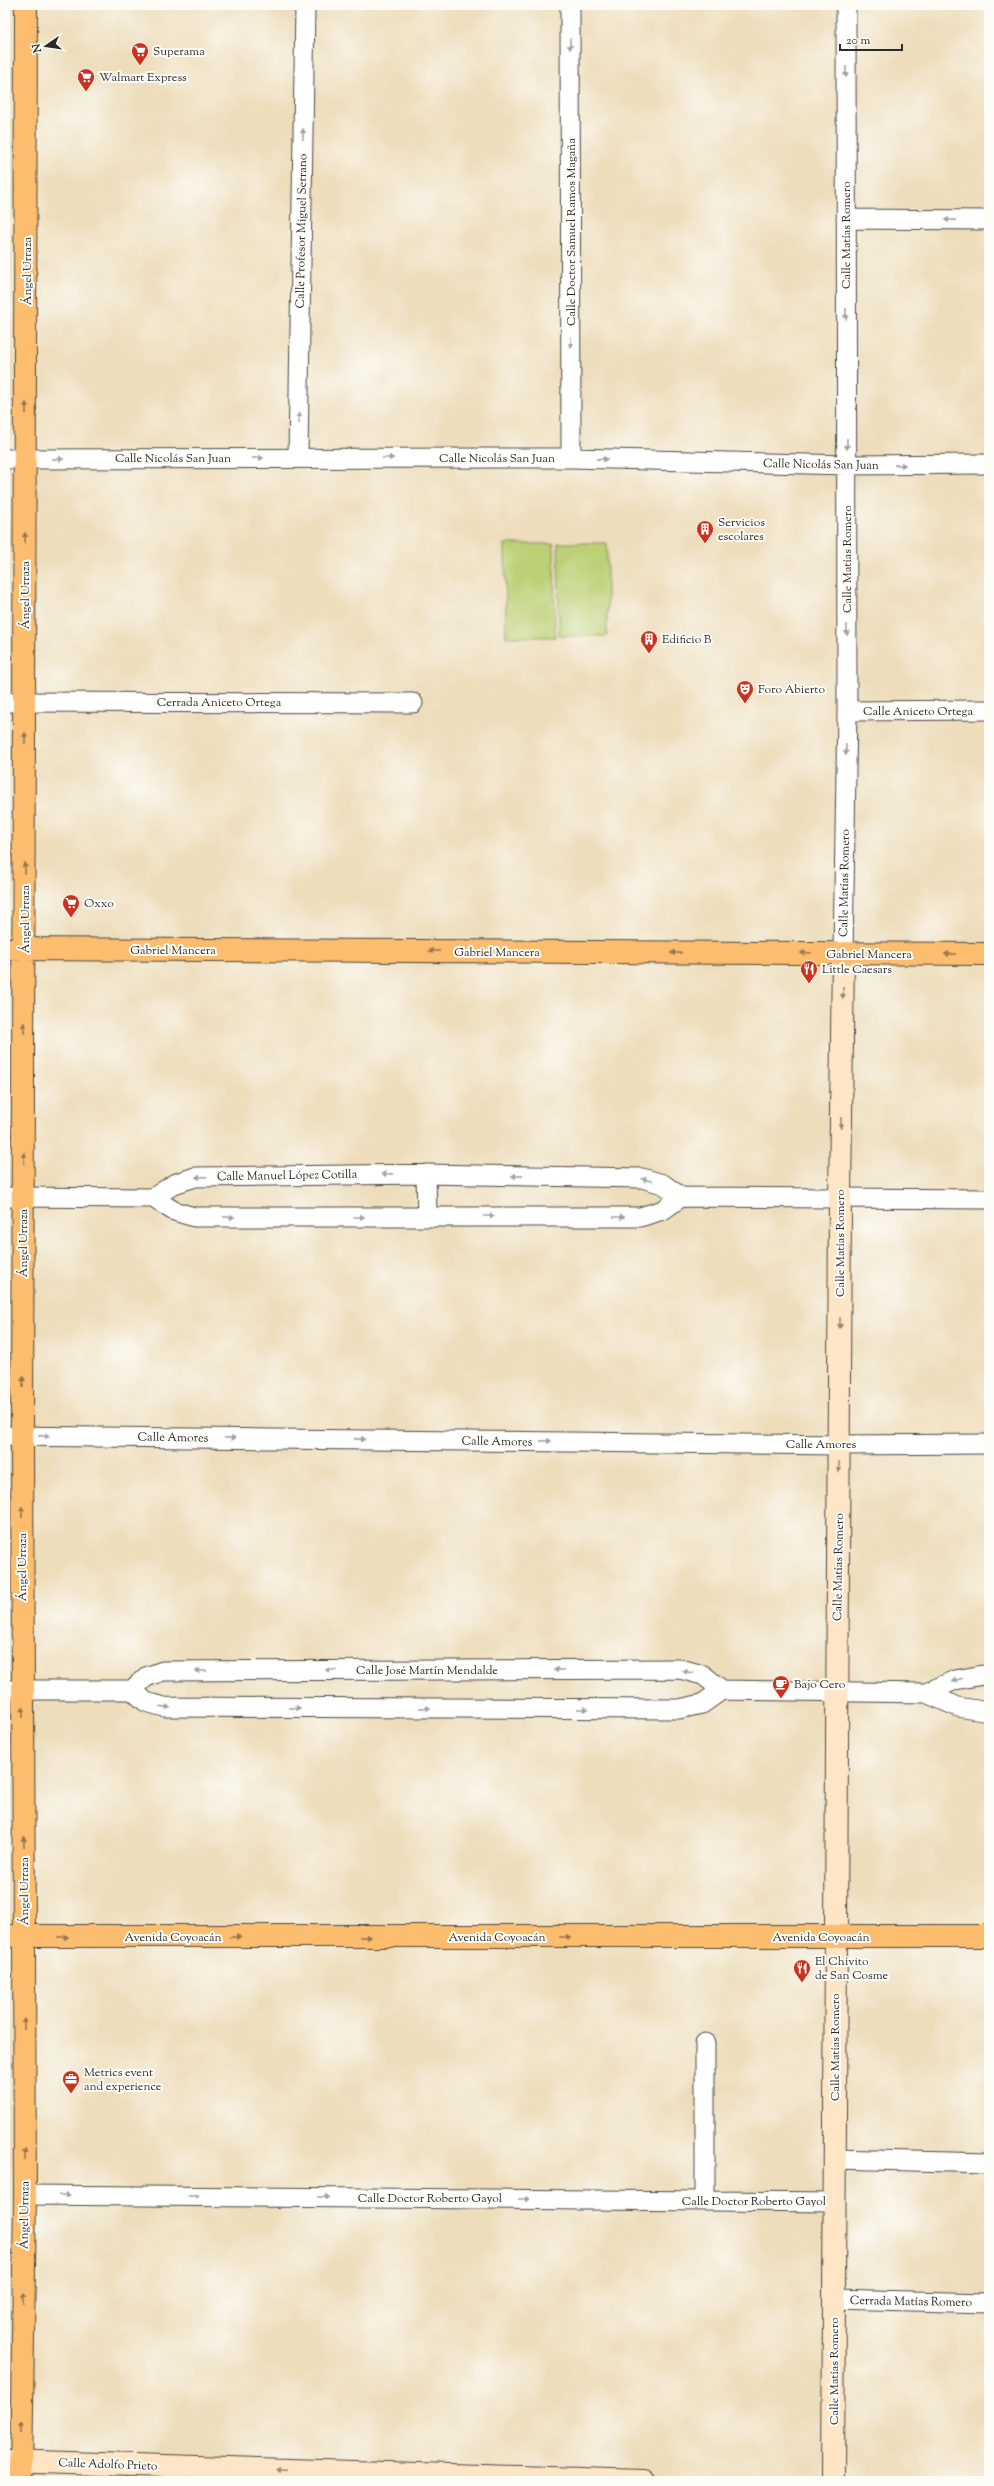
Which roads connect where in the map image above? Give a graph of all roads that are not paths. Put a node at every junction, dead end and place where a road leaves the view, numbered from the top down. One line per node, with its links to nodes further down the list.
1 (26, 5): 9 (main road, Ángel Urraza, one-way to 1)
2 (305, 5): 7 (street, Calle Profesor Miguel Serrano, one-way to 2)
3 (570, 5): 8 (street, Calle Doctor Samuel Ramos Magaña, one-way to 8)
4 (846, 5): 5 (street, Calle Matías Romero, one-way to 5)
5 (846, 219): 6 (street, one-way to 5); 11 (street, Calle Matías Romero, one-way to 11)
6 (989, 220)
7 (298, 457): 8 (street, Calle Nicolás San Juan, one-way to 8); 9 (street, Calle Nicolás San Juan, one-way to 7)
8 (571, 458): 11 (street, Calle Nicolás San Juan, one-way to 11)
9 (15, 459): 12 (main road, Ángel Urraza, one-way to 9)
10 (989, 464): 11 (street, Calle Nicolás San Juan, one-way to 10)
11 (847, 465): 15 (street, Calle Matías Romero, one-way to 15)
12 (15, 702): 13 (street, Cerrada Aniceto Ortega); 16 (main road, Ángel Urraza, one-way to 12)
13 (413, 703)
14 (989, 710): 15 (street, Calle Aniceto Ortega)
15 (847, 711): 17 (street, Calle Matías Romero, one-way to 17)
16 (15, 949): 17 (main road, Gabriel Mancera, one-way to 16); 20 (main road, Ángel Urraza, one-way to 16)
17 (844, 954): 18 (main road, Gabriel Mancera, one-way to 17); 23 (street, Calle Matías Romero, one-way to 23)
18 (989, 954)
19 (426, 1174): 21 (street, Calle Manuel López Cotilla, one-way to 19); 22 (street, Calle Manuel López Cotilla, one-way to 22); 25 (street)
20 (14, 1197): 22 (street); 26 (main road, Ángel Urraza, one-way to 20)
21 (681, 1197): 23 (street); 25 (street, one-way to 21)
22 (153, 1198): 25 (street, one-way to 25)
23 (840, 1199): 24 (street); 28 (street, Calle Matías Romero, one-way to 28)
24 (989, 1199)
25 (426, 1216)
26 (14, 1436): 28 (street, Calle Amores, one-way to 28); 30 (main road, Ángel Urraza, one-way to 26)
27 (989, 1444): 28 (street, Calle Amores)
28 (839, 1445): 33 (street, Calle Matías Romero, one-way to 33)
29 (989, 1674): 34 (street, one-way to 34)
30 (14, 1690): 31 (street); 37 (main road, Ángel Urraza, one-way to 30)
31 (132, 1690): 32 (street, one-way to 32); 32 (street, Calle José Martín Mendalde, one-way to 31)
32 (722, 1690): 33 (street)
33 (837, 1692): 34 (street); 38 (street, Calle Matías Romero)
34 (926, 1694): 35 (street)
35 (989, 1712)
36 (989, 1936): 38 (main road, Avenida Coyoacán)
37 (15, 1937): 38 (main road, Avenida Coyoacán, one-way to 38); 42 (main road, Ángel Urraza, one-way to 37)
38 (835, 1938): 40 (street, Calle Matías Romero)
39 (705, 2042): 43 (street)
40 (834, 2159): 41 (street); 44 (street, Calle Matías Romero)
41 (989, 2163)
42 (25, 2195): 43 (street, Calle Doctor Roberto Gayol, one-way to 43); 47 (main road, Ángel Urraza, one-way to 42)
43 (705, 2200): 44 (street, Calle Doctor Roberto Gayol)
44 (834, 2202): 45 (street, Calle Matías Romero)
45 (834, 2299): 46 (street, Cerrada Matías Romero); 50 (street, Calle Matías Romero)
46 (989, 2303)
47 (16, 2468): 48 (street, Calle Adolfo Prieto, one-way to 47)
48 (421, 2477): 49 (street, Calle Adolfo Prieto)
49 (643, 2481)
50 (833, 2481)

